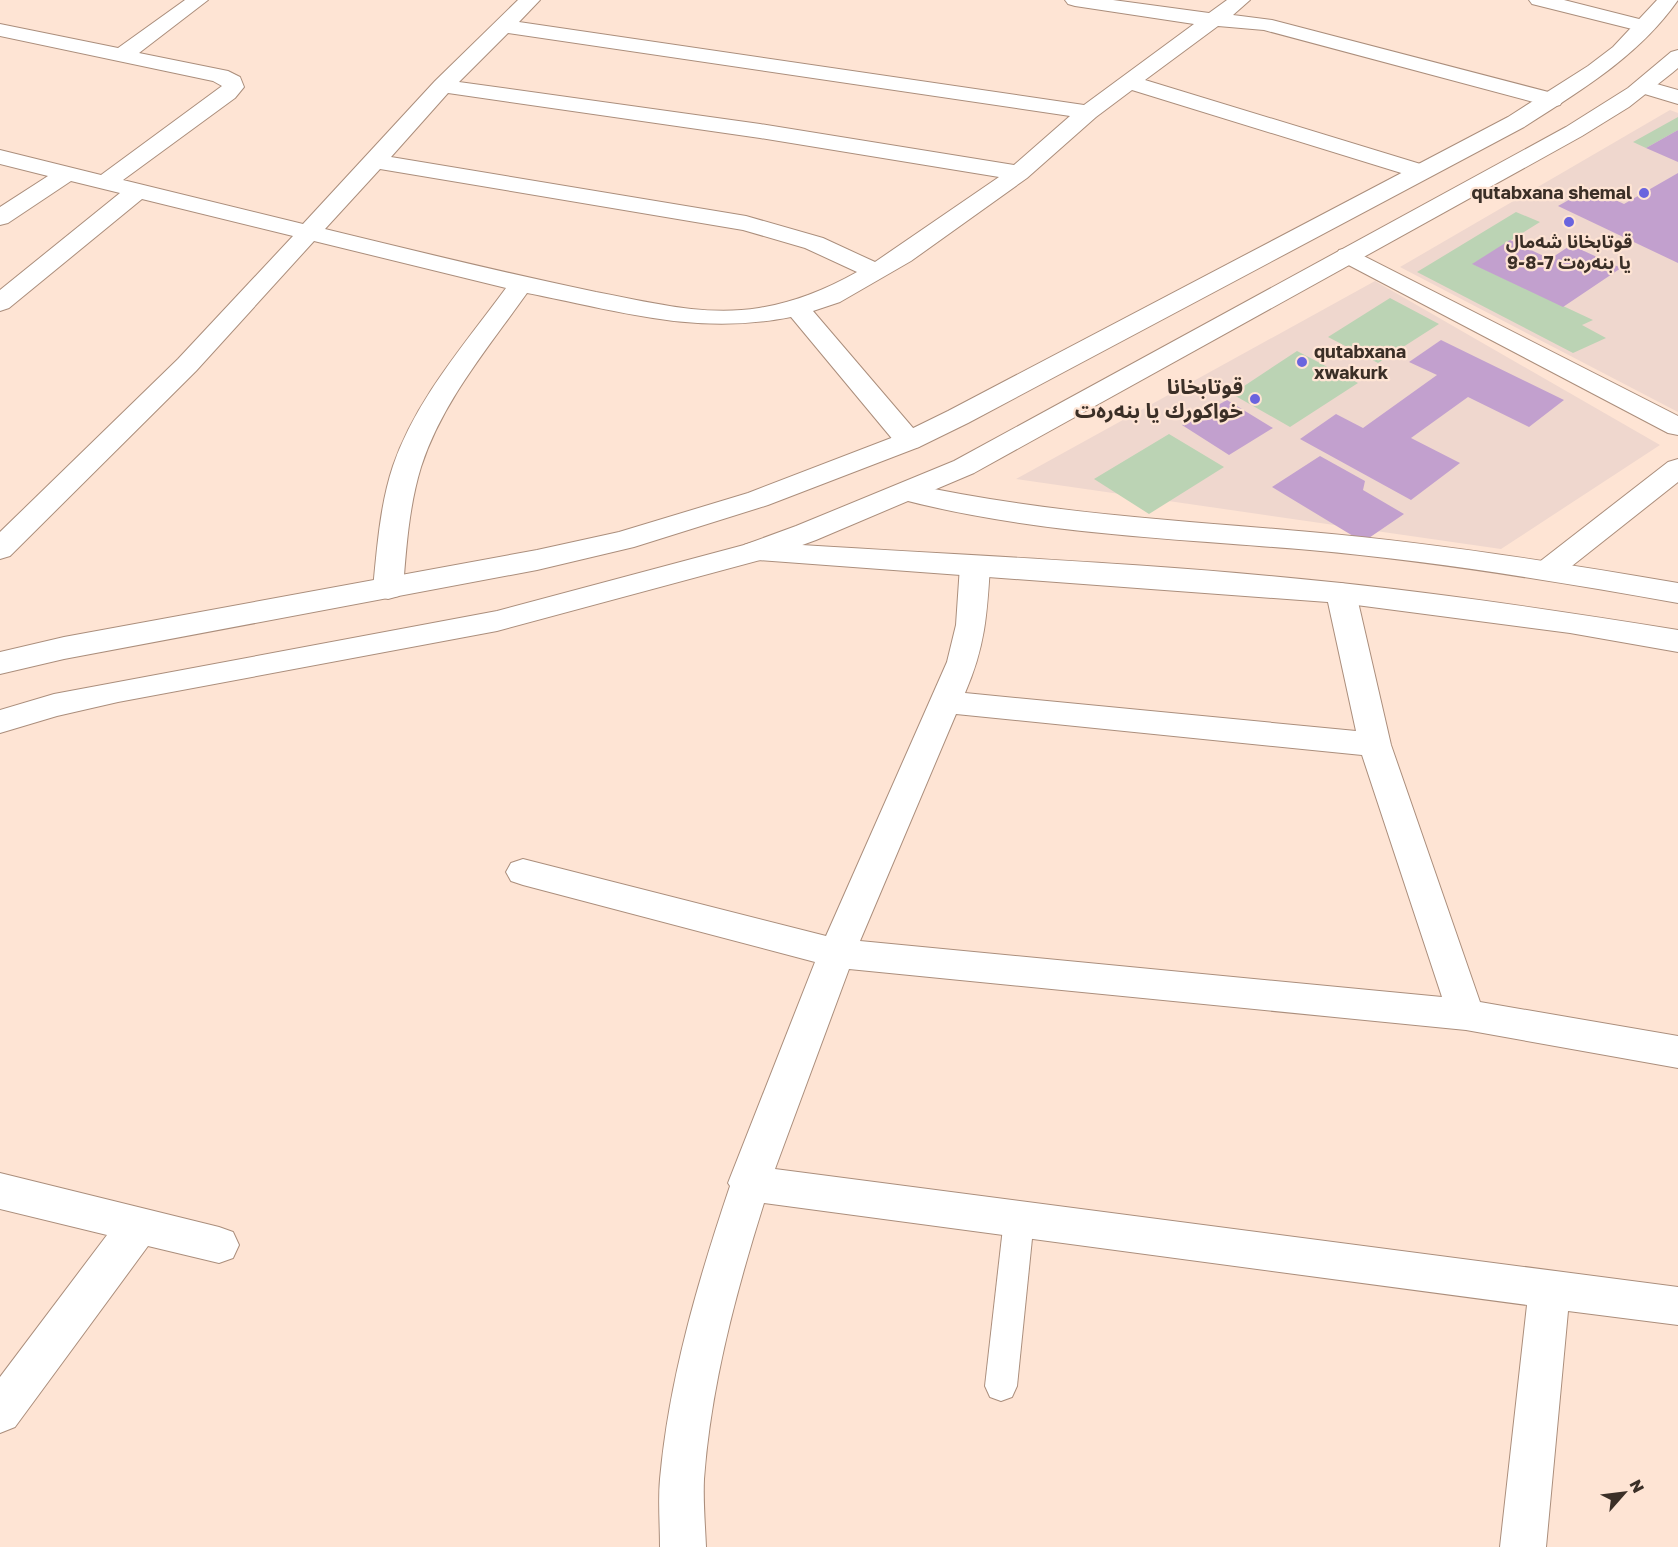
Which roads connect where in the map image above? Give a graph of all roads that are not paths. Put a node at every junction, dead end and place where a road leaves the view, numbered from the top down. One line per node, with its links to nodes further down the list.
1 (198, 0): 11 (street)
2 (530, 0): 8 (street)
3 (1075, 0): 7 (street)
4 (1240, 0): 7 (street)
5 (1539, 0): 9 (street)
6 (1668, 0): 9 (street)
7 (1214, 20): 13 (street); 17 (street)
8 (503, 26): 14 (street); 18 (street)
9 (1644, 26): 17 (street)
10 (0, 30): 11 (street)
11 (122, 55): 24 (street)
12 (1678, 56): 15 (street)
13 (1130, 82): 18 (street); 21 (street)
14 (443, 86): 20 (street); 22 (street)
15 (1646, 87): 16 (street); 28 (street)
16 (1678, 97)
17 (1552, 100): 21 (street)
18 (1088, 112): 22 (street)
19 (0, 157): 23 (street)
20 (375, 160): 27 (street); 29 (street)
21 (1419, 171): 34 (street)
22 (1019, 173): 29 (street)
23 (66, 174): 24 (street); 26 (street)
24 (106, 182): 25 (street)
25 (140, 189): 27 (street); 31 (street)
26 (0, 218)
27 (309, 232): 30 (street); 37 (street)
28 (1348, 255): 33 (street); 36 (street)
29 (878, 272): 32 (street)
30 (521, 284): 32 (street); 41 (street)
31 (0, 303)
32 (797, 308): 34 (street)
33 (1678, 427)
34 (909, 441): 41 (street)
35 (1678, 468): 40 (street)
36 (906, 492): 38 (street); 40 (street)
37 (5, 537)
38 (754, 552): 39 (street); 47 (street)
39 (975, 566): 42 (street); 46 (street)
40 (1548, 570): 43 (street)
41 (388, 589): 45 (street)
42 (1341, 593): 44 (street); 48 (street)
43 (1678, 593)
44 (1678, 641)
45 (0, 663)
46 (945, 702): 48 (street); 50 (street)
47 (0, 722)
48 (1376, 745): 51 (street)
49 (523, 872): 50 (street)
50 (835, 953): 51 (street); 53 (street)
51 (1467, 1015): 52 (street)
52 (1678, 1052)
53 (748, 1183): 55 (street); 62 (street)
54 (0, 1191): 56 (street)
55 (1019, 1219): 58 (street); 60 (lane)
56 (139, 1225): 57 (street); 61 (street)
57 (219, 1245)
58 (1550, 1291): 59 (street); 63 (street)
59 (1678, 1306)
60 (1001, 1386)
61 (0, 1412)
62 (683, 1547)
63 (1524, 1547)

